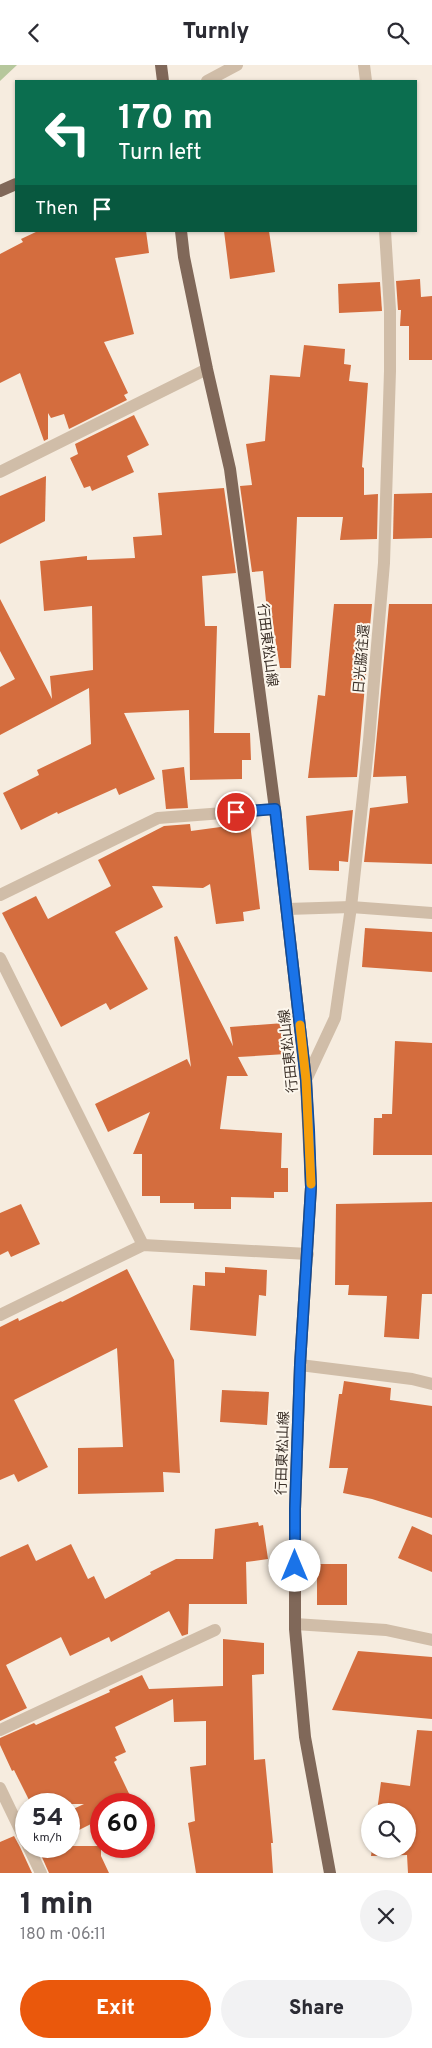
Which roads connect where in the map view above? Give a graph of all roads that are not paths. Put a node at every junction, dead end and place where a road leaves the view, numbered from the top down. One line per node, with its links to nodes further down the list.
1 (161, 65): 4 (main road)
2 (237, 65): 5 (street)
3 (364, 65): 6 (street)
4 (163, 80)
5 (209, 80)
6 (366, 80)
7 (15, 184): 8 (main road)
8 (0, 191)
9 (181, 232): 11 (main road, 行田東松山線)
10 (385, 232): 15 (street, 日光脇往還)
11 (207, 369): 12 (street); 13 (main road, 行田東松山線)
12 (0, 472)
13 (275, 809): 14 (street); 16 (main road, 行田東松山線)
14 (0, 895)
15 (351, 907): 16 (street); 17 (street); 19 (street, 日光脇往還)
16 (287, 909): 19 (main road, 行田東松山線)
17 (432, 913)
18 (0, 958): 20 (street)
19 (306, 1080): 21 (main road, 行田東松山線)
20 (143, 1245): 21 (street); 22 (street)
21 (308, 1253): 23 (main road, 行田東松山線)
22 (0, 1315)
23 (300, 1365): 24 (street); 25 (main road, 行田東松山線)
24 (432, 1384)
25 (296, 1624): 27 (street); 33 (main road, 行田東松山線)
26 (215, 1629): 28 (street)
27 (432, 1640)
28 (0, 1730)
29 (0, 1788): 30 (street)
30 (15, 1819)
31 (34, 1858): 32 (street)
32 (41, 1873)
33 (330, 1873)

